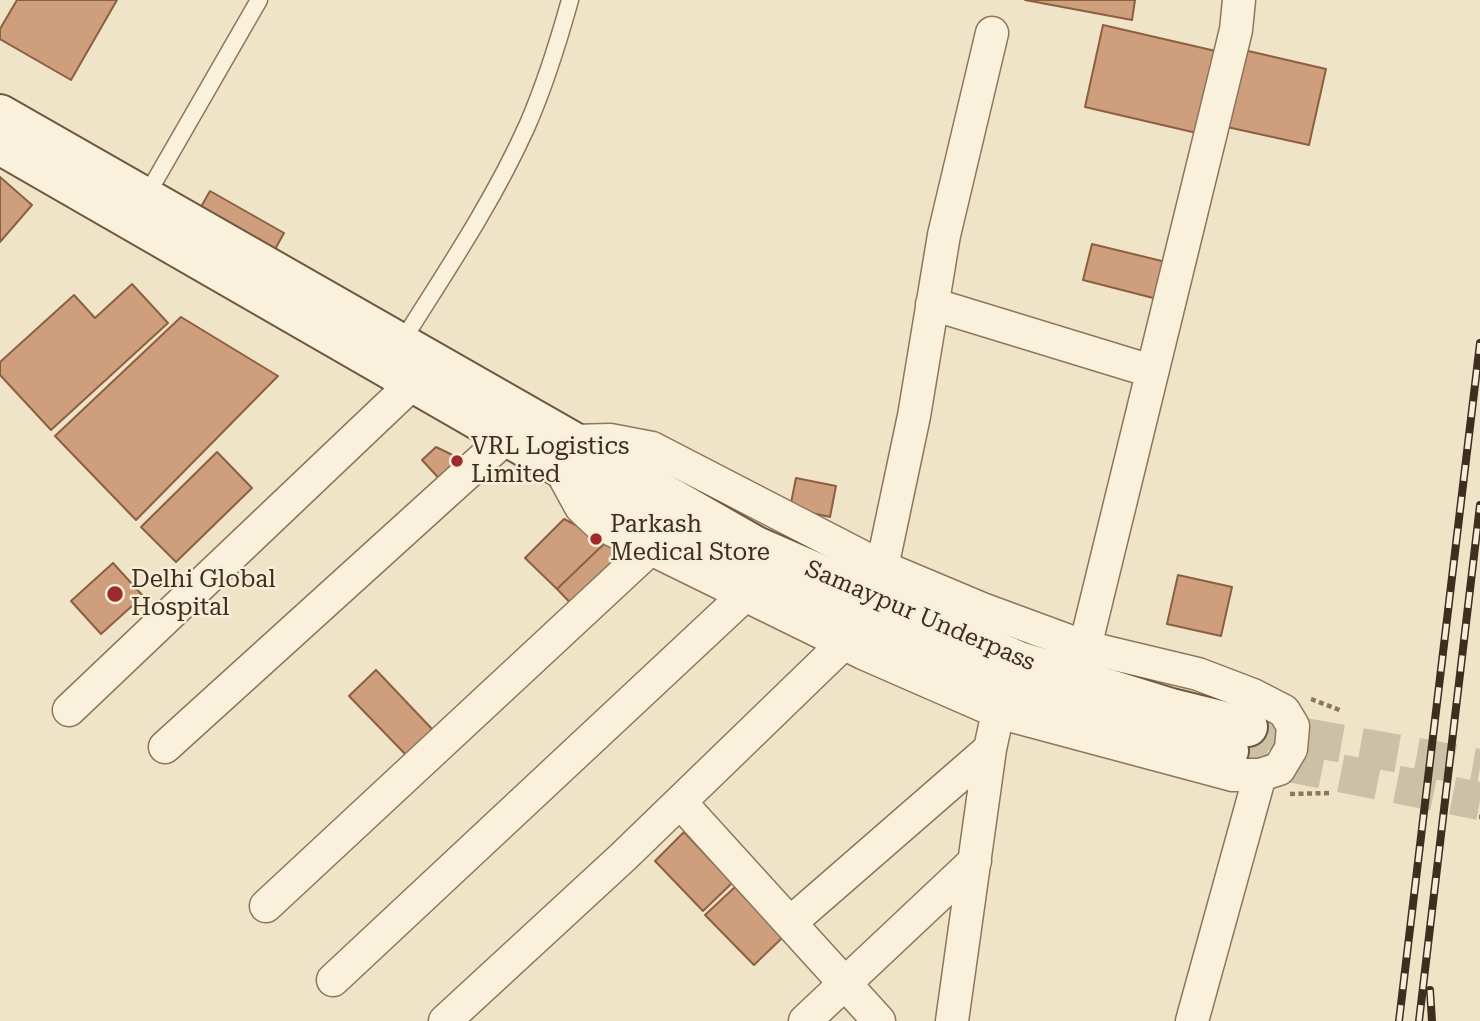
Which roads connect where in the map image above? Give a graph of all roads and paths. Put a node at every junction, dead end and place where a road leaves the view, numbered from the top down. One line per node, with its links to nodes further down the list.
1 (259, 0): 7 (lane)
2 (570, 0): 9 (lane)
3 (1239, 0): 10 (street)
4 (992, 33): 8 (street)
5 (0, 114): 7 (main road)
6 (0, 145): 7 (main road)
7 (139, 209): 9 (main road)
8 (932, 304): 10 (street); 14 (street)
9 (414, 362): 11 (main road); 12 (main road); 19 (street)
10 (1151, 372): 17 (street)
11 (507, 437): 12 (main road); 23 (street)
12 (566, 454): 13 (street); 14 (street); 22 (main road, Samaypur Underpass)
13 (650, 549): 15 (street); 29 (street)
14 (883, 568): 17 (street)
15 (745, 595): 16 (street); 31 (street)
16 (844, 644): 21 (street); 27 (street)
17 (1085, 647): 25 (street)
18 (1308, 698): 20 (path)
19 (69, 710)
20 (1342, 711)
21 (998, 712): 24 (street); 25 (street)
22 (1239, 739)
23 (165, 747)
24 (990, 749): 28 (street); 30 (street)
25 (1269, 785): 26 (path); 37 (street)
26 (1330, 793)
27 (680, 802): 30 (street); 33 (street)
28 (975, 861): 32 (street); 36 (street)
29 (266, 906)
30 (790, 923): 32 (street)
31 (333, 980)
32 (845, 984): 34 (street); 35 (street)
33 (445, 1021)
34 (806, 1021)
35 (879, 1021)
36 (952, 1021)
37 (1192, 1021)

